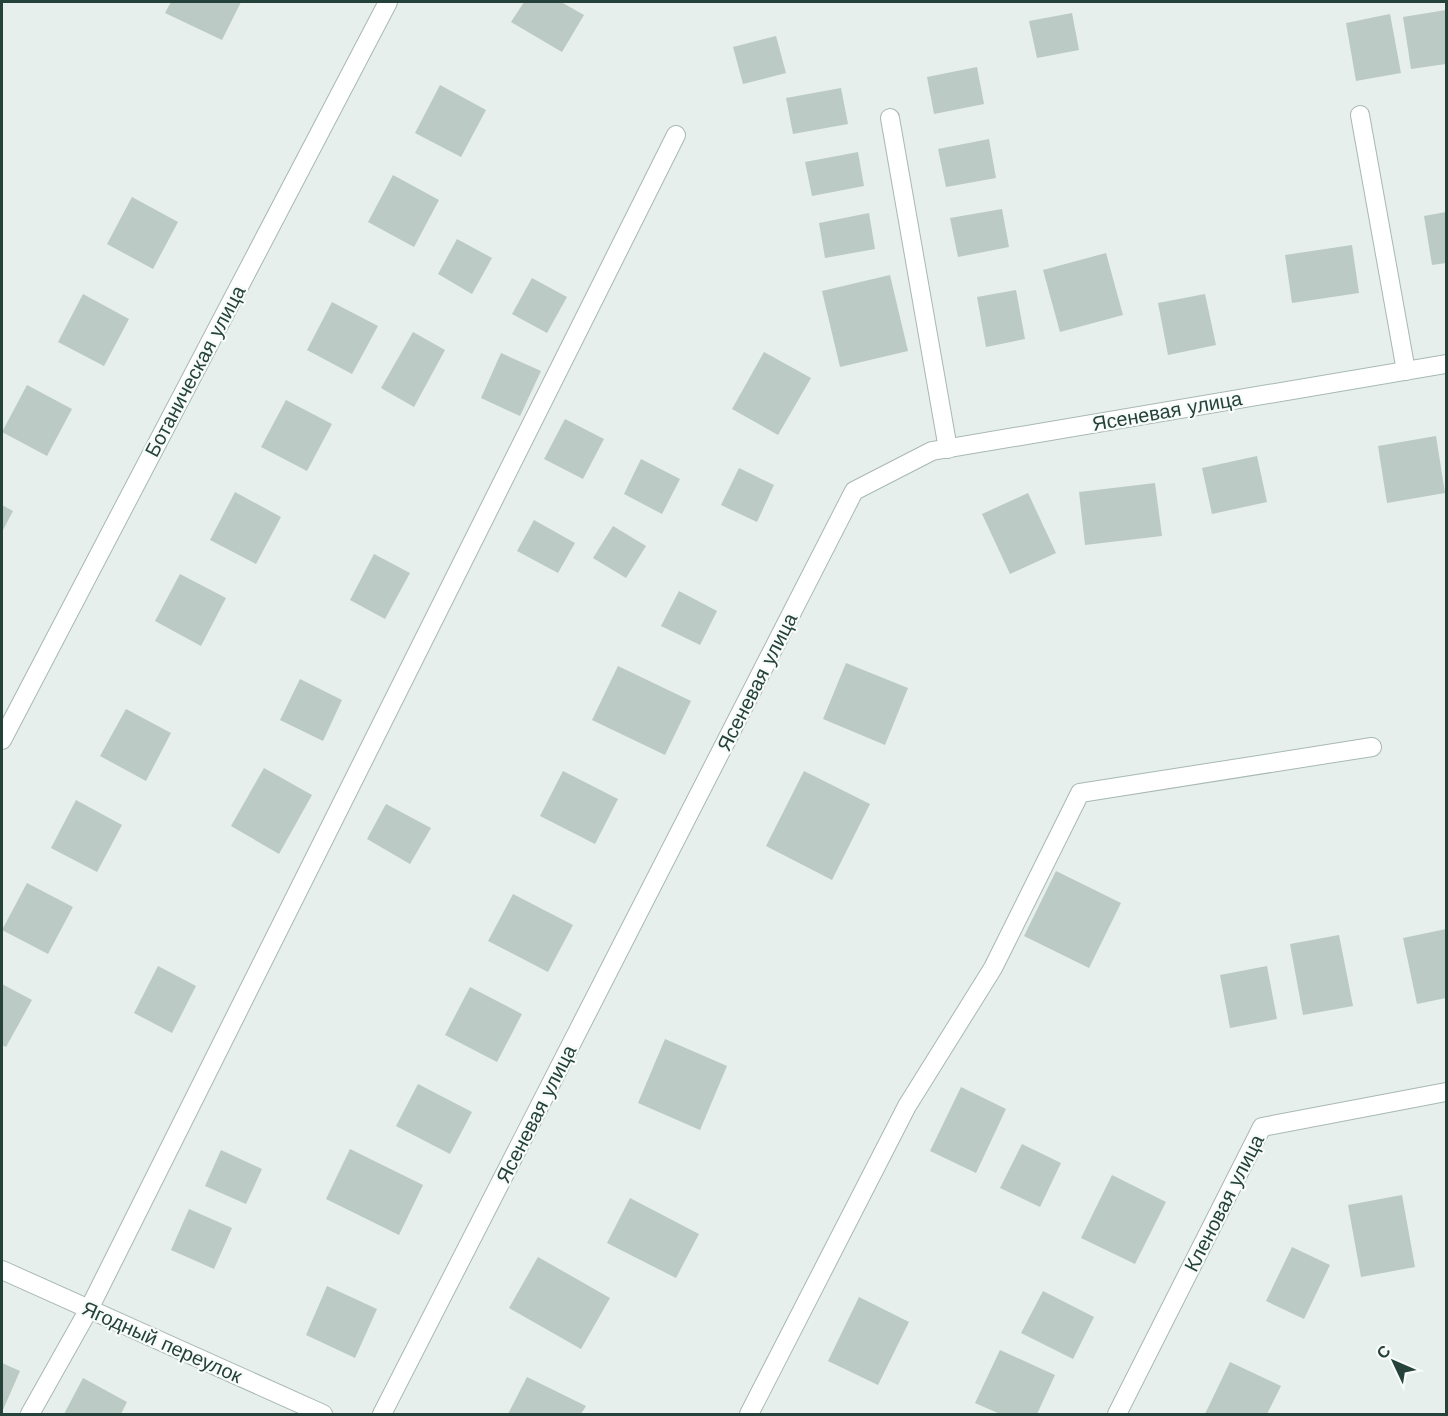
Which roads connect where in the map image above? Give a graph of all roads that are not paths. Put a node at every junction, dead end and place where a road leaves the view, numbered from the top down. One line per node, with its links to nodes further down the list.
1 (388, 2): 8 (street, Ботаническая улица)
2 (1360, 115): 6 (street)
3 (890, 118): 7 (street)
4 (676, 135): 12 (street)
5 (1446, 364): 6 (street, Ясеневая улица)
6 (1406, 371): 7 (street, Ясеневая улица)
7 (948, 449): 15 (street, Ясеневая улица)
8 (2, 740)
9 (1372, 747): 16 (street)
10 (1446, 1092): 17 (street, Кленовая улица)
11 (2, 1270): 12 (street, Ягодный переулок)
12 (89, 1309): 13 (street); 14 (street, Ягодный переулок)
13 (30, 1414)
14 (323, 1414)
15 (382, 1414)
16 (748, 1414)
17 (1117, 1414)

